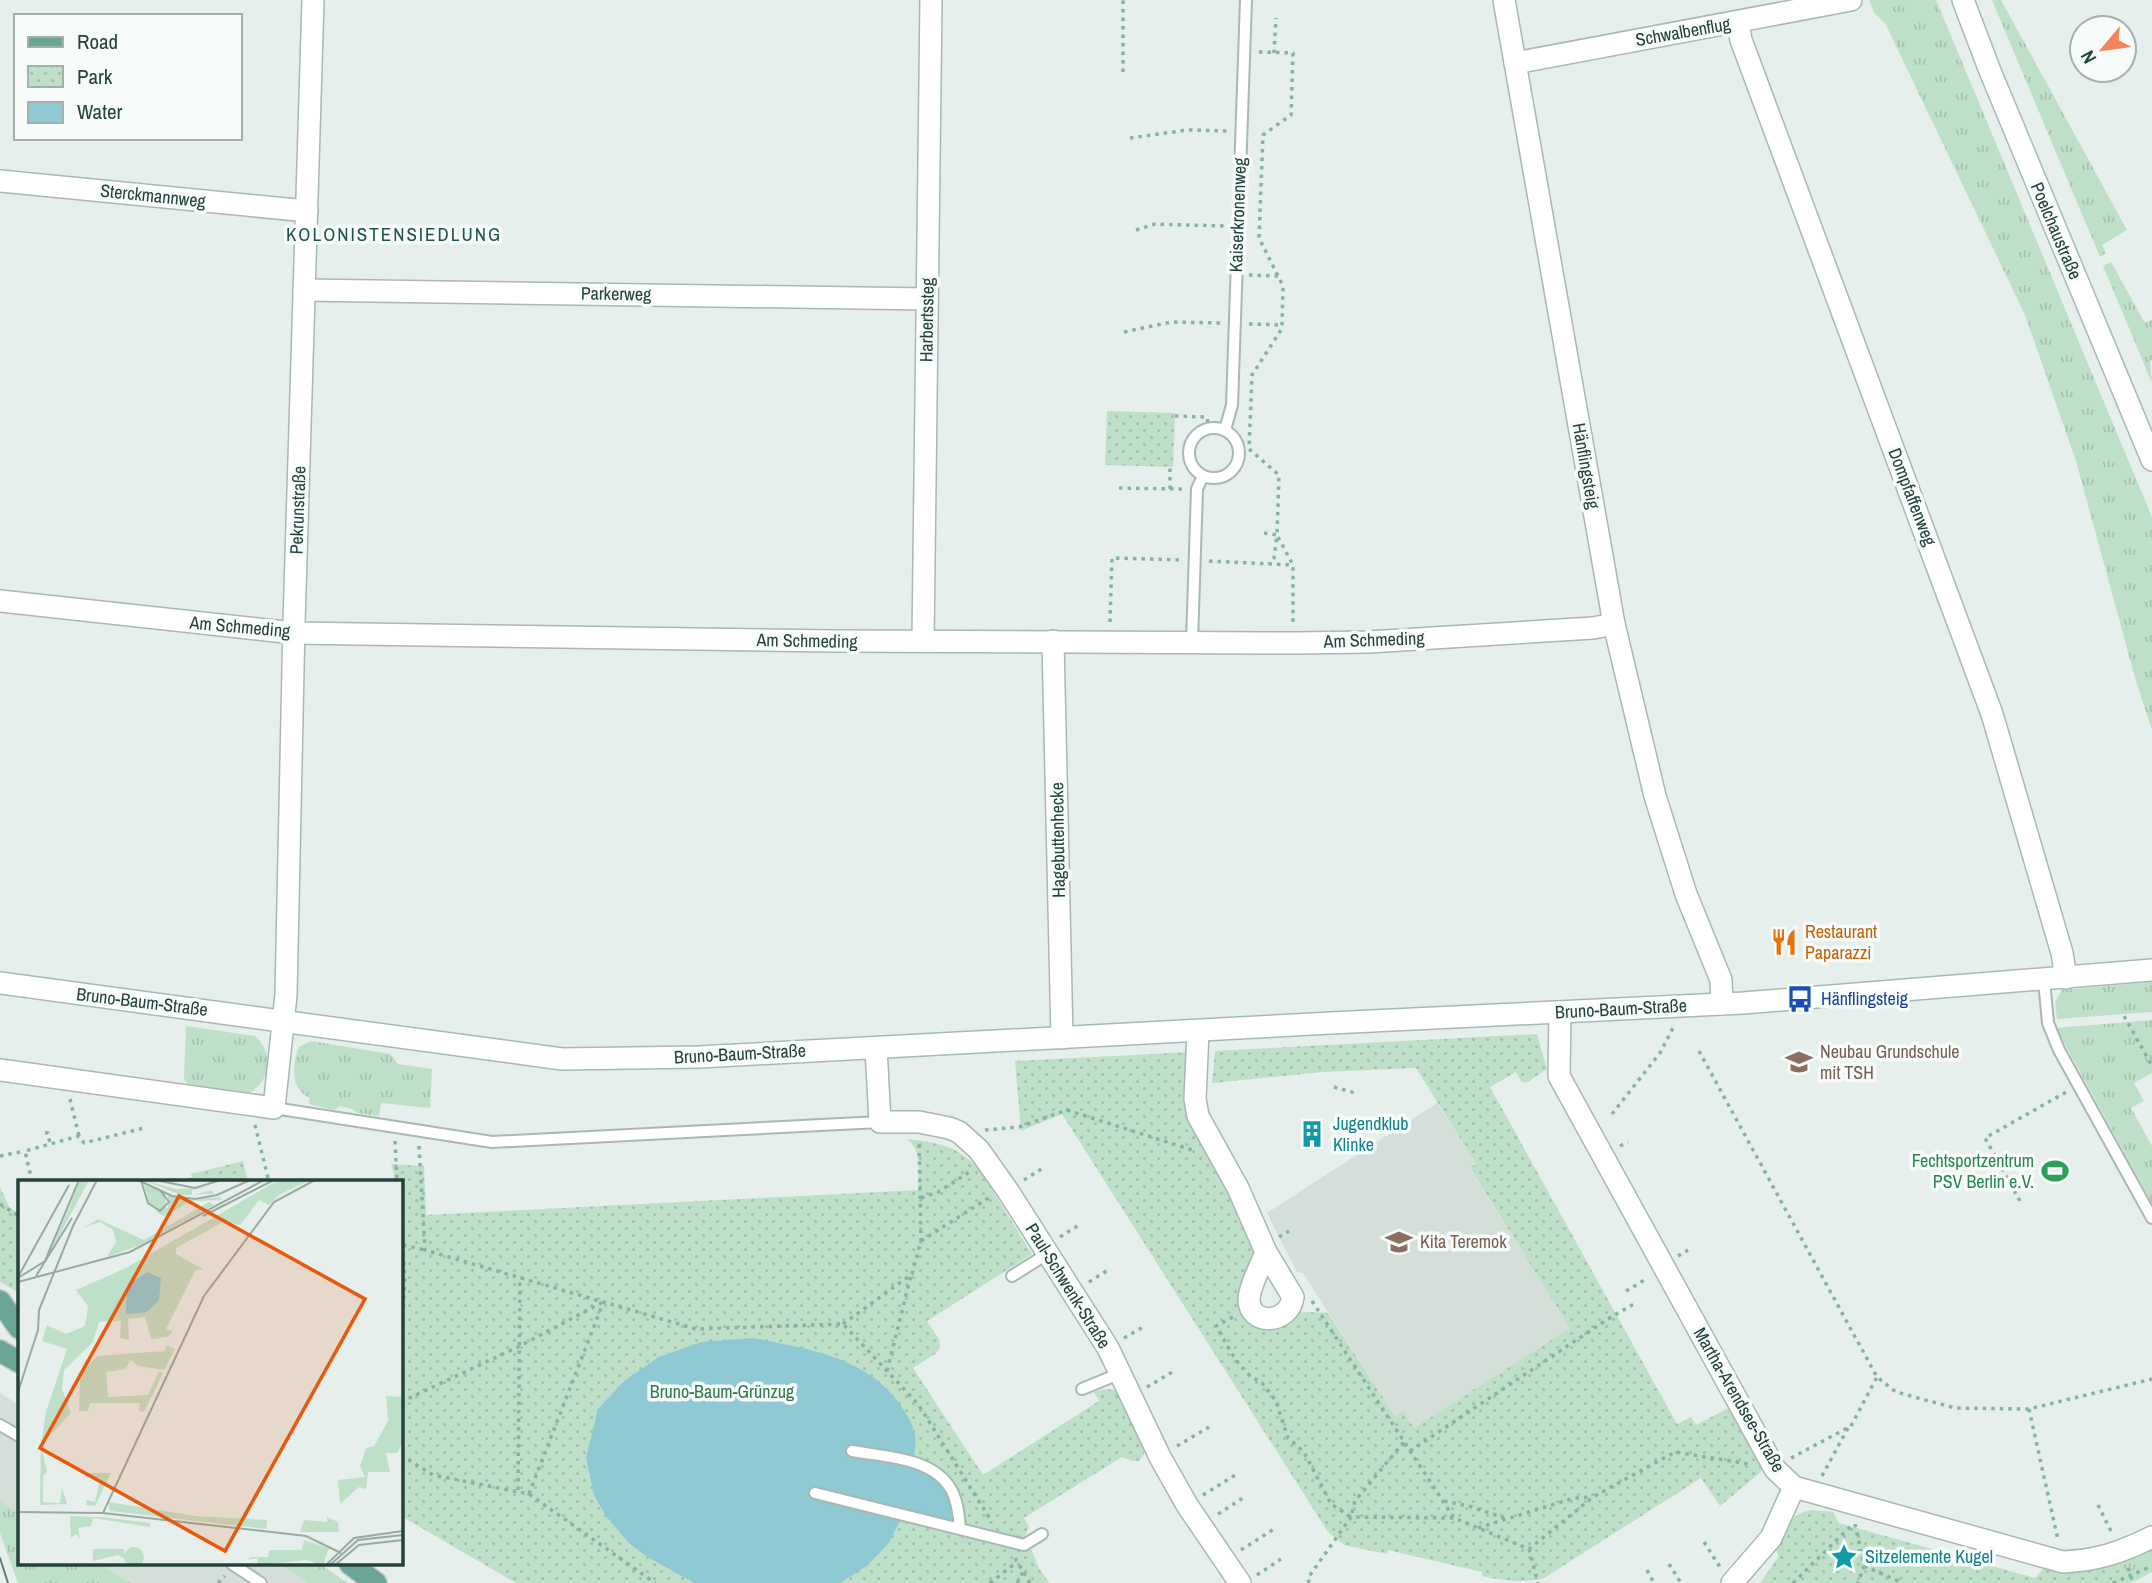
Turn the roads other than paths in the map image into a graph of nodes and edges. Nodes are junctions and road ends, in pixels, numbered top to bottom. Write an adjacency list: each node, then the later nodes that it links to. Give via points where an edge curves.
1 (313, 0): 10 (street, Pekrunstraße)
2 (931, 0): 12 (street, Harbertssteg)
3 (1246, 0): 13 (lane, Kaiserkronenweg, via 1231,405)
4 (1504, 0): 8 (street, Hänflingsteig)
5 (1851, 0): 7 (street, Schwalbenflug)
6 (1963, 0): 14 (street, Poelchaustraße)
7 (1738, 22): 8 (street, Schwalbenflug); 23 (street, Dompfaffenweg, via 1992,714)
8 (1515, 63): 17 (street, Hänflingsteig)
9 (0, 181): 10 (street, Sterckmannweg)
10 (307, 211): 11 (street, Pekrunstraße)
11 (304, 290): 12 (street, Parkerweg); 18 (street, Pekrunstraße)
12 (928, 299): 19 (street, Harbertssteg)
13 (1225, 430): 15 (lane, via 1209,429 1191,442 1195,470); 15 (lane, via 1238,445 1237,464 1223,477)
14 (2152, 460)
15 (1203, 476): 21 (lane, via 1197,489)
16 (0, 601): 18 (street, Am Schmeding)
17 (1614, 624): 21 (street, Am Schmeding, via 1369,642); 26 (street, Hänflingsteig, via 1658,807 1721,980)
18 (294, 632): 19 (street, Am Schmeding); 28 (street, Pekrunstraße)
19 (923, 641): 20 (street, Am Schmeding)
20 (1053, 642): 21 (street, Am Schmeding); 30 (street, Hagebuttenhecke)
21 (1192, 642)
22 (2152, 970): 23 (street, Bruno-Baum-Straße)
23 (2066, 978): 24 (street, Bruno-Baum-Straße)
24 (2044, 980): 26 (street, Bruno-Baum-Straße); 35 (lane, via 2049,1028)
25 (0, 983): 28 (street, Bruno-Baum-Straße)
26 (1722, 1004): 27 (street, Bruno-Baum-Straße)
27 (1560, 1012): 29 (street, Bruno-Baum-Straße); 48 (street, Martha-Arendsee-Straße, via 1559,1076 1775,1469)
28 (284, 1020): 31 (street, Bruno-Baum-Straße, via 562,1059); 33 (street)
29 (1198, 1031): 30 (street, Bruno-Baum-Straße); 36 (street, via 1198,1116 1238,1188)
30 (1062, 1038): 31 (street, Bruno-Baum-Straße)
31 (876, 1048): 34 (street)
32 (0, 1070): 33 (street)
33 (274, 1108): 34 (lane, via 492,1142)
34 (880, 1122): 37 (street, Paul-Schwenk-Straße, via 919,1122 960,1132 1006,1187)
35 (2152, 1218)
36 (1266, 1252): 36 (street, via 1293,1297 1286,1312 1271,1319 1262,1318 1251,1307 1249,1297)
37 (1047, 1254): 38 (lane); 43 (street, Paul-Schwenk-Straße)
38 (1012, 1276)
39 (0, 1301): 40 (main road)
40 (18, 1327)
41 (0, 1351): 42 (main road)
42 (18, 1361)
43 (1121, 1373): 44 (lane); 55 (street, Paul-Schwenk-Straße, via 1187,1505 1224,1561)
44 (1082, 1390)
45 (0, 1425): 46 (lane)
46 (18, 1435)
47 (852, 1451): 50 (lane, via 915,1463 940,1475 958,1507)
48 (1803, 1490): 52 (street, Martha-Arendsee-Straße, via 2063,1562 2122,1552); 56 (street, via 1771,1538)
49 (815, 1493): 50 (lane)
50 (960, 1529): 51 (lane, via 1024,1545)
51 (1042, 1534)
52 (2152, 1537)
53 (235, 1566): 57 (lane)
54 (353, 1566): 58 (main road)
55 (1247, 1580)
56 (1729, 1580)
57 (261, 1583)
58 (376, 1583)

